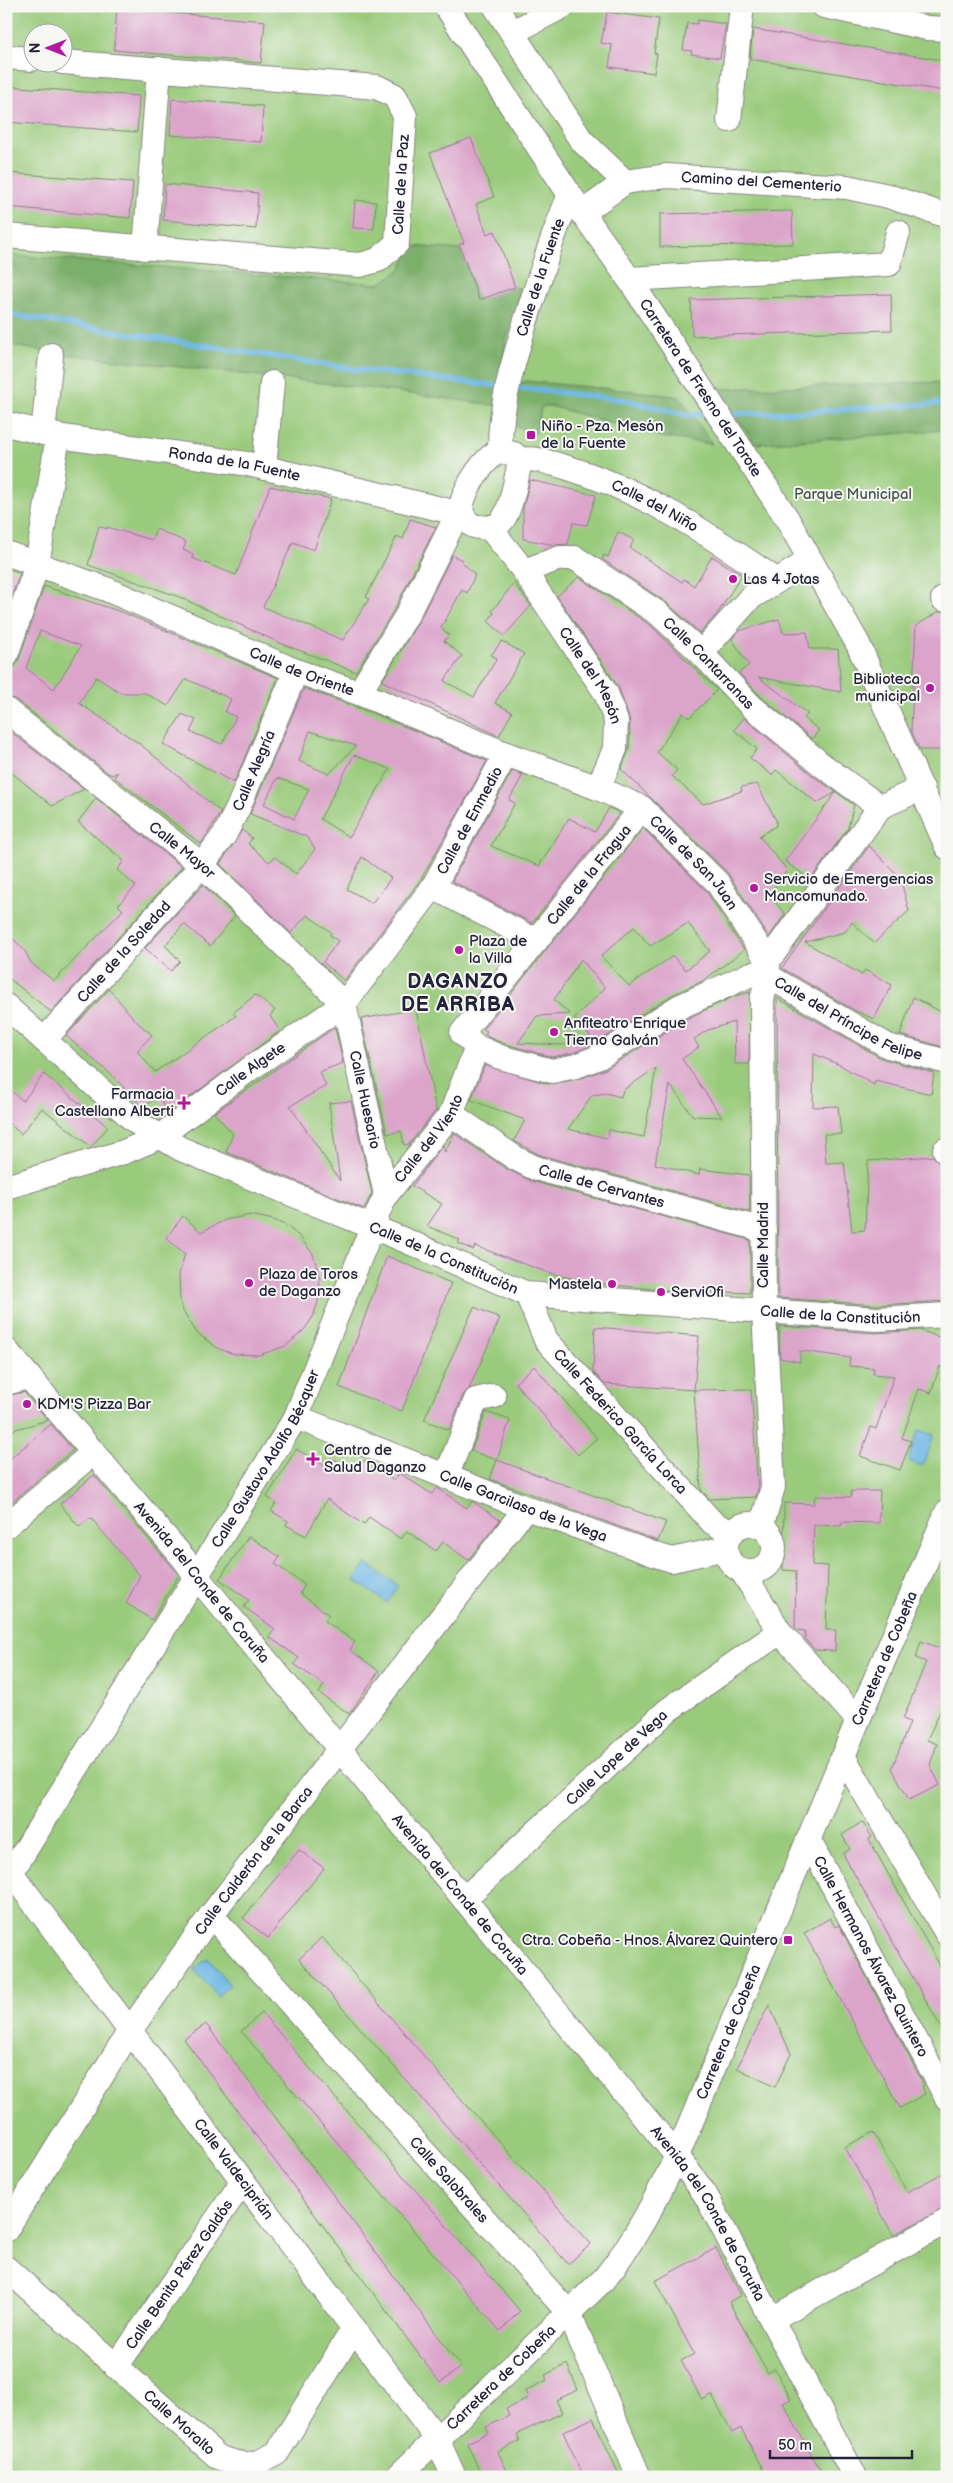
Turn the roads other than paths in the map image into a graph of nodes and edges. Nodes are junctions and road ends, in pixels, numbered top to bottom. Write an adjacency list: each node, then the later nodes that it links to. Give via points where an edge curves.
1 (446, 6): 14 (street, Carretera de Fresno del Torote)
2 (495, 6): 7 (street)
3 (563, 6): 7 (street)
4 (742, 6): 12 (street)
5 (824, 6): 6 (street, via 927,28)
6 (947, 28)
7 (513, 32): 13 (street, via 581,140)
8 (6, 57): 9 (street)
9 (22, 58)
10 (72, 63): 11 (street, Calle de la Paz)
11 (159, 69): 18 (street); 18 (street, Calle de la Paz, via 377,87 395,96 405,116 396,244 378,260 360,266)
12 (729, 120)
13 (625, 182): 14 (street, Camino del Cementerio); 15 (street, Camino del Cementerio, via 666,176 846,187 888,196)
14 (576, 204): 19 (street, Carretera de Fresno del Torote); 24 (street, Calle de la Fuente, via 556,225 513,361 500,437)
15 (947, 216)
16 (898, 232): 19 (street, via 889,264)
17 (6, 236): 18 (street, Calle de la Paz)
18 (145, 248)
19 (629, 280): 29 (street, Carretera de Fresno del Torote, via 786,517)
20 (51, 355): 23 (street)
21 (272, 383): 25 (street)
22 (6, 424): 23 (street, Ronda de la Fuente)
23 (51, 435): 25 (street, Ronda de la Fuente); 30 (street)
24 (510, 456): 26 (street, via 492,454 462,502); 27 (street, Calle de la Fuente, via 512,497 501,522); 32 (street, Calle del Niño, via 544,461 590,475 645,498 727,546)
25 (264, 468): 26 (street, Ronda de la Fuente)
26 (462, 514): 27 (street, via 476,527); 36 (street, via 450,530 407,615)
27 (490, 528): 31 (street, Calle del Mesón)
28 (6, 553): 30 (street, Calle de Oriente)
29 (810, 560): 32 (street); 40 (street, Carretera de Fresno del Torote, via 858,644)
30 (37, 565): 34 (street); 35 (street, Calle de Oriente, via 106,589)
31 (524, 571): 33 (street, Calle Cantarranas, via 560,558 575,558 659,614); 39 (street, Calle del Mesón, via 606,693 616,721 615,749)
32 (776, 580): 33 (street, via 750,598)
33 (701, 652): 41 (street, Calle Cantarranas, via 752,706 822,765)
34 (6, 655)
35 (296, 671): 36 (street, Calle de Oriente); 44 (street, Calle Alegría, via 238,808 225,834)
36 (359, 693): 38 (street, Calle de Oriente)
37 (6, 710): 44 (street, Calle Mayor)
38 (506, 754): 39 (street, Calle de Oriente); 45 (street, Calle de Enmedio)
39 (598, 788): 42 (street, Calle de San Juan)
40 (933, 800): 41 (street); 43 (street, Carretera de Fresno del Torote)
41 (880, 807): 47 (street)
42 (642, 808): 46 (street, Calle de la Fragua); 47 (street, Calle de San Juan, via 717,882)
43 (947, 847)
44 (202, 865): 48 (street, Calle Mayor); 50 (street, Calle de la Soledad)
45 (433, 886): 46 (street); 48 (street)
46 (536, 941): 51 (street, via 462,1033)
47 (768, 969): 51 (street, Calle del Príncipe Felipe, via 679,1007 599,1056 576,1066 552,1071 527,1066); 52 (street, Calle del Príncipe Felipe, via 888,1046); 58 (street, Calle Madrid, via 762,1000)
48 (344, 1004): 54 (street, Calle Algete); 56 (street, Calle Huesario)
49 (6, 1006): 50 (street, Calle de la Constitución)
50 (44, 1040): 54 (street, Calle de la Constitución, via 136,1122)
51 (477, 1047): 53 (street, Calle del Viento)
52 (947, 1062)
53 (451, 1114): 56 (street, Calle del Viento); 58 (street, Calle de Cervantes, via 535,1168)
54 (159, 1137): 55 (street, Calle Algete, via 124,1152); 57 (street, Calle de la Constitución, via 181,1149)
55 (6, 1187)
56 (386, 1195): 57 (street, Calle del Viento)
57 (371, 1226): 59 (street, Calle de la Constitución); 66 (street, Calle Gustavo Adolfo Bécquer)
58 (764, 1230): 60 (street, Calle Madrid)
59 (527, 1294): 60 (street, Calle de la Constitución); 73 (street, Calle Federico García Lorca, via 546,1340)
60 (764, 1311): 61 (street, Calle de la Constitución, via 877,1319); 72 (street, Calle Madrid, via 773,1487)
61 (947, 1315)
62 (6, 1350): 63 (street, Avenida del Conde de Coruña)
63 (29, 1377): 64 (street); 67 (street, Avenida del Conde de Coruña)
64 (6, 1383)
65 (494, 1396): 68 (street, via 476,1400)
66 (296, 1417): 68 (street, Calle Garcilaso de la Vega); 76 (street, Calle Gustavo Adolfo Bécquer)
67 (94, 1452): 71 (street); 76 (street, Avenida del Conde de Coruña, via 186,1560)
68 (446, 1477): 69 (street, Calle Garcilaso de la Vega)
69 (526, 1508): 73 (street, Calle Garcilaso de la Vega, via 672,1560); 79 (street, Calle Calderón de la Barca)
70 (947, 1512): 78 (street, Carretera de Cobeña)
71 (6, 1526)
72 (761, 1527): 73 (street, via 746,1525); 74 (street, via 772,1539 774,1548)
73 (729, 1541): 75 (street, via 729,1560)
74 (768, 1564): 75 (street, via 755,1572); 77 (street)
75 (742, 1571): 77 (street)
76 (196, 1578): 79 (street, Avenida del Conde de Coruña); 82 (street, Calle Gustavo Adolfo Bécquer)
77 (776, 1623): 78 (street); 83 (street, Calle Lope de Vega, via 668,1710)
78 (858, 1720): 80 (street, Carretera de Cobeña)
79 (340, 1752): 83 (street, Avenida del Conde de Coruña); 84 (street, Calle Calderón de la Barca)
80 (843, 1756): 81 (street, Carretera de Cobeña); 85 (street)
81 (808, 1842): 87 (street, Calle Hermanos Álvarez Quintero); 89 (street, Carretera de Cobeña)
82 (8, 1873): 86 (street, Calle Valdeciprián)
83 (464, 1899): 89 (street, Avenida del Conde de Coruña)
84 (212, 1915): 86 (street, Calle Calderón de la Barca); 94 (street, Calle Salobrales)
85 (947, 1934)
86 (129, 2032): 90 (street, Calle Valdeciprián); 92 (street, Calle Calderón de la Barca)
87 (940, 2068): 88 (street, Calle Hermanos Álvarez Quintero)
88 (947, 2098)
89 (677, 2156): 94 (street, Carretera de Cobeña, via 643,2225 625,2253 604,2280); 95 (street, Avenida del Conde de Coruña, via 705,2194)
90 (242, 2181): 96 (street, Calle Valdeciprián); 97 (street, Calle Benito Pérez Galdós)
91 (947, 2221): 95 (street)
92 (6, 2230)
93 (6, 2268): 97 (street, Calle Moralto)
94 (569, 2313): 98 (street, Carretera de Cobeña); 101 (street, Calle Salobrales)
95 (772, 2319): 102 (street, Avenida del Conde de Coruña)
96 (354, 2328): 97 (street, Calle Moralto, via 277,2453 258,2464 240,2466 218,2457); 98 (street, Calle Valdeciprián)
97 (116, 2367)
98 (437, 2439): 99 (street, Carretera de Cobeña); 100 (street, Calle Valdeciprián)
99 (397, 2477)
100 (454, 2477)
101 (639, 2477)
102 (855, 2477)

